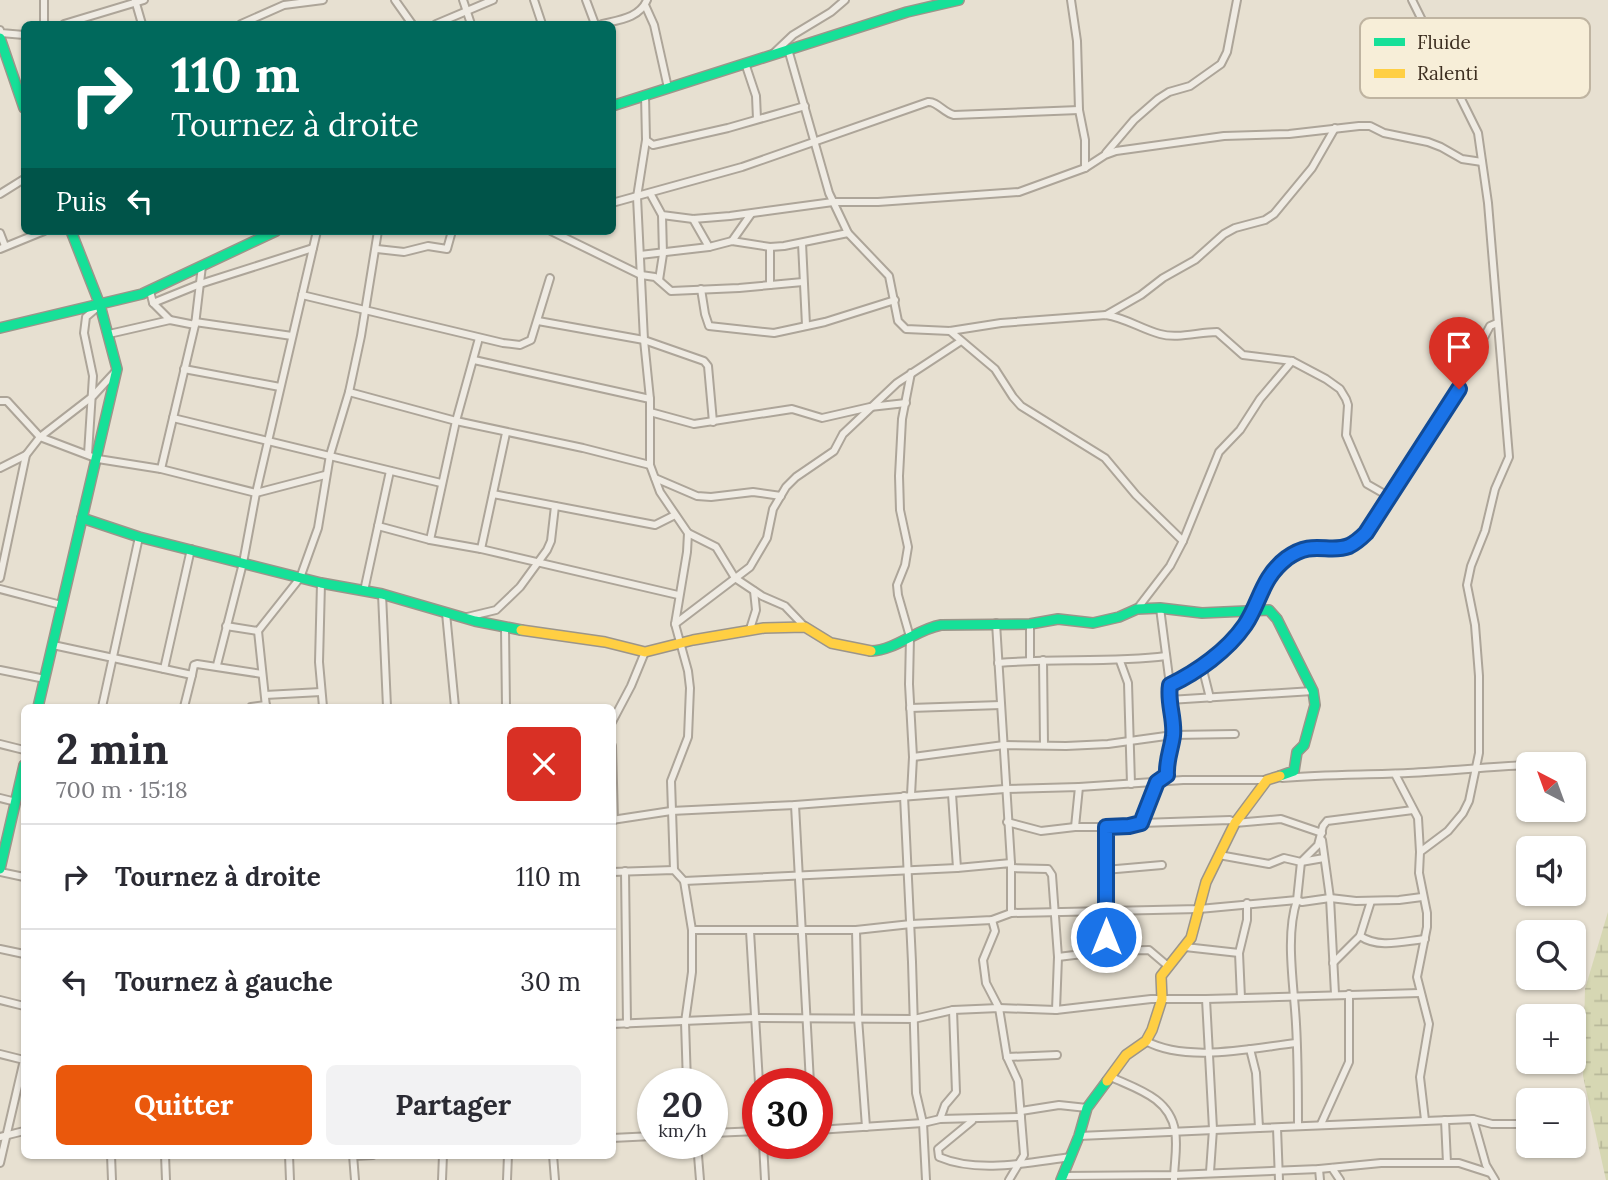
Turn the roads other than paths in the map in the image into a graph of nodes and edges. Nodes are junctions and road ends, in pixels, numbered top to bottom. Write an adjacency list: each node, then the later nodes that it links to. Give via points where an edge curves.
1 (44, 0): 20 (street)
2 (144, 0): 15 (street)
3 (276, 0): 17 (street)
4 (323, 0): 17 (street)
5 (395, 0): 24 (street)
6 (463, 0): 18 (street)
7 (493, 0): 18 (street)
8 (534, 0): 27 (street)
9 (586, 0): 28 (street)
10 (845, 0): 34 (street)
11 (959, 0): 33 (street)
12 (1071, 0): 42 (street)
13 (1237, 0): 47 (street, via 1221,64 1189,86 1158,99)
14 (1412, 0): 19 (street)
15 (136, 2): 21 (street); 22 (street)
16 (646, 2): 29 (street, via 627,18); 36 (street)
17 (284, 5): 23 (street)
18 (467, 12): 25 (street); 26 (street)
19 (1421, 18)
20 (44, 21)
21 (74, 21)
22 (141, 21)
23 (248, 21)
24 (410, 21)
25 (444, 21)
26 (470, 21)
27 (541, 21)
28 (594, 21)
29 (614, 21)
30 (0, 30): 31 (street)
31 (21, 35)
32 (0, 38): 39 (street)
33 (788, 49): 34 (street); 41 (street)
34 (772, 54): 35 (street)
35 (744, 63): 36 (street); 43 (street, via 756,96)
36 (668, 88): 37 (street)
37 (645, 95): 40 (street); 46 (street)
38 (1461, 98): 48 (street, via 1478,133)
39 (21, 99)
40 (616, 105)
41 (805, 106): 43 (street); 45 (street)
42 (1079, 110): 45 (street, via 954,115 932,102); 49 (street)
43 (757, 119): 46 (street, via 653,145)
44 (1335, 128): 47 (street, via 1224,136); 48 (street, via 1370,126); 91 (street, via 1312,167 1274,214 1224,234 1195,260)
45 (815, 139): 51 (street, via 742,167); 55 (street)
46 (646, 140): 53 (street)
47 (1105, 155): 49 (street)
48 (1482, 162): 94 (street)
49 (1085, 168): 55 (street, via 1019,192)
50 (21, 181): 52 (street)
51 (650, 193): 53 (street); 56 (street)
52 (0, 194)
53 (637, 197): 54 (street); 76 (street)
54 (616, 202)
55 (833, 202): 57 (street); 60 (street)
56 (662, 215): 58 (street); 75 (street)
57 (751, 215): 58 (street); 68 (street)
58 (693, 219): 70 (street)
59 (0, 233): 72 (street)
60 (848, 233): 69 (street); 87 (street, via 890,276)
61 (34, 235): 72 (street)
62 (73, 235): 89 (street)
63 (268, 235): 77 (street)
64 (316, 235): 73 (street)
65 (378, 235): 74 (street)
66 (451, 235): 74 (street, via 447,249)
67 (559, 235): 78 (street)
68 (732, 241): 70 (street); 71 (street)
69 (802, 243): 71 (street); 81 (street)
70 (709, 247): 75 (street)
71 (770, 247): 83 (street)
72 (3, 248)
73 (313, 248): 82 (street); 86 (street)
74 (377, 249): 90 (street)
75 (663, 254): 76 (street); 80 (street)
76 (640, 255): 78 (street)
77 (202, 266): 82 (street); 85 (street)
78 (641, 275): 80 (street); 102 (street)
79 (550, 278): 93 (street)
80 (659, 280): 84 (street, via 671,291)
81 (803, 282): 83 (street); 96 (street)
82 (200, 284): 88 (street); 95 (street)
83 (770, 285): 84 (street)
84 (701, 289): 96 (street, via 707,323 714,328 774,333)
85 (150, 291): 88 (street); 89 (street)
86 (302, 295): 90 (street); 100 (street)
87 (895, 300): 96 (street); 98 (street, via 898,321 906,330)
88 (153, 303): 92 (street)
89 (100, 305): 97 (street); 99 (street); 111 (street, via 86,317 84,333)
90 (364, 309): 101 (street); 110 (street)
91 (1106, 315): 98 (street); 105 (street, via 1171,336 1217,332 1243,355)
92 (170, 320): 95 (street); 99 (street)
93 (538, 321): 101 (street, via 528,343); 102 (street)
94 (1497, 323): 137 (street, via 1490,326 1446,412); 218 (street, via 1509,457 1467,585 1479,676)
95 (195, 324): 100 (street); 107 (street)
96 (806, 325)
97 (0, 328)
98 (950, 331): 103 (street)
99 (109, 334): 106 (street)
100 (292, 336): 109 (street)
101 (479, 338): 104 (street)
102 (644, 340): 112 (street); 119 (street, via 698,358 708,366)
103 (961, 341): 108 (street); 147 (street, via 995,369 1021,406 1105,458)
104 (474, 360): 112 (street); 118 (street)
105 (1292, 361): 137 (street, via 1344,394 1346,435 1367,484); 147 (street, via 1219,452)
106 (117, 369): 111 (street); 126 (street)
107 (184, 369): 109 (street); 117 (street)
108 (911, 373): 114 (street); 115 (street)
109 (280, 387): 122 (street)
110 (349, 392): 118 (street); 124 (street)
111 (93, 396): 121 (street); 123 (street)
112 (650, 400): 116 (street)
113 (0, 401): 121 (street, via 7,401)
114 (906, 403): 115 (street); 175 (street, via 899,497 908,547 897,585)
115 (870, 407): 119 (street, via 822,418 792,409); 136 (street, via 843,434 834,451 796,477)
116 (650, 412): 119 (street, via 688,423); 127 (street)
117 (173, 418): 122 (street); 129 (street)
118 (456, 421): 120 (street); 133 (street)
119 (713, 422)
120 (506, 433): 127 (street); 135 (street)
121 (40, 437): 123 (street); 125 (street)
122 (269, 441): 124 (street); 134 (street)
123 (88, 454): 126 (street)
124 (330, 454): 130 (street); 131 (street)
125 (26, 455): 128 (street); 143 (street)
126 (98, 459): 129 (street); 140 (street)
127 (650, 465): 132 (street)
128 (0, 468)
129 (161, 470): 134 (street)
130 (390, 471): 133 (street); 141 (street)
131 (326, 475): 134 (street); 153 (street, via 318,528)
132 (654, 478): 136 (street, via 696,496 752,492); 139 (street)
133 (442, 483): 146 (street)
134 (256, 493): 151 (street)
135 (493, 494): 138 (street); 148 (street)
136 (781, 496): 154 (street, via 758,556)
137 (1388, 496): 164 (street, via 1366,533 1348,547 1311,547 1274,569)
138 (555, 506): 139 (street, via 655,525); 150 (street, via 551,541)
139 (675, 515): 144 (street)
140 (82, 519): 145 (street); 161 (street)
141 (378, 526): 146 (street); 157 (street)
142 (0, 530): 143 (street)
143 (10, 532): 152 (street)
144 (688, 533): 154 (street, via 716,547); 160 (street)
145 (139, 537): 149 (street); 180 (street)
146 (430, 540): 148 (street)
147 (1183, 541): 163 (street)
148 (481, 548): 150 (street)
149 (191, 549): 151 (street); 187 (street)
150 (537, 562): 160 (street); 166 (street, via 496,610)
151 (243, 563): 153 (street); 170 (street)
152 (0, 578)
153 (300, 578): 155 (street); 174 (street)
154 (735, 578): 158 (street); 168 (street)
155 (321, 583): 157 (street); 194 (street)
156 (0, 589): 161 (street)
157 (364, 591): 159 (street)
158 (754, 591): 171 (street, via 785,606); 173 (street, via 756,610)
159 (382, 594): 165 (street); 203 (street)
160 (678, 595): 168 (street)
161 (61, 605): 176 (street)
162 (1160, 608): 163 (street); 164 (street, via 1202,613); 179 (street)
163 (1137, 609): 169 (street, via 1103,622 1058,619)
164 (1252, 610): 186 (street, via 1233,639); 193 (street, via 1273,612)
165 (446, 613): 166 (street); 204 (street)
166 (465, 618): 172 (street)
167 (996, 622): 169 (street); 175 (street, via 930,627); 184 (street)
168 (675, 624): 177 (street)
169 (1030, 624): 181 (street)
170 (226, 626): 174 (street); 185 (street)
171 (805, 627): 173 (street); 175 (street, via 831,643 866,652)
172 (505, 628): 178 (street); 205 (street)
173 (750, 629): 177 (street)
174 (258, 631): 189 (street)
175 (910, 637): 207 (street)
176 (53, 645): 180 (street); 191 (street)
177 (680, 645): 178 (street); 232 (street, via 690,688 688,737 671,781)
178 (645, 652): 208 (street)
179 (1166, 656): 183 (street); 192 (street)
180 (114, 657): 187 (street); 199 (street)
181 (1030, 660): 182 (street); 184 (street)
182 (1043, 660): 183 (street); 214 (street)
183 (1120, 661): 211 (street, via 1128,683)
184 (998, 663): 206 (street)
185 (217, 665): 189 (street); 190 (street, via 195,664)
186 (1202, 666): 192 (street); 196 (street)
187 (164, 669): 190 (street)
188 (0, 670): 191 (street)
189 (262, 674): 195 (street)
190 (191, 675): 200 (street)
191 (45, 679): 198 (street)
192 (1170, 685): 197 (street)
193 (1313, 691): 196 (street); 221 (street, via 1315,705 1294,771)
194 (321, 692): 195 (street); 202 (street)
195 (265, 695): 201 (street)
196 (1210, 698): 197 (street)
197 (1170, 700): 210 (street)
198 (39, 704)
199 (103, 704)
200 (185, 704)
201 (266, 704)
202 (323, 704)
203 (387, 704)
204 (455, 704)
205 (506, 704)
206 (1001, 705): 207 (street); 213 (street)
207 (910, 708): 216 (street)
208 (616, 714)
209 (1235, 734): 210 (street)
210 (1173, 735): 211 (street); 222 (street, via 1167,775)
211 (1131, 740): 214 (street); 223 (street)
212 (0, 744): 215 (street)
213 (1004, 745): 214 (street); 216 (street); 225 (street)
214 (1044, 746)
215 (21, 749)
216 (913, 757): 227 (street)
217 (1516, 766): 218 (street)
218 (1476, 768): 219 (street); 241 (street, via 1463,813)
219 (1395, 774): 221 (street); 231 (street)
220 (21, 779): 229 (street)
221 (1267, 780): 222 (street); 236 (street)
222 (1157, 782): 223 (street); 235 (street)
223 (1131, 784): 224 (street)
224 (1079, 787): 225 (street); 237 (street)
225 (1005, 789): 226 (street); 234 (street)
226 (952, 794): 227 (street); 247 (street)
227 (908, 796): 230 (street); 250 (street)
228 (0, 798): 229 (street)
229 (16, 802): 240 (street)
230 (795, 805): 232 (street); 254 (street)
231 (1413, 810): 239 (street, via 1327,821); 241 (street, via 1420,827)
232 (671, 811): 233 (street); 249 (street)
233 (616, 820)
234 (1007, 822): 237 (street, via 1041,831); 246 (street)
235 (1141, 823): 236 (street); 238 (street)
236 (1235, 823): 239 (street, via 1281,819); 242 (street)
237 (1075, 827): 238 (street)
238 (1106, 827): 251 (street)
239 (1322, 835): 243 (street); 244 (street)
240 (3, 842): 248 (street)
241 (1420, 852): 257 (street)
242 (1219, 855): 244 (street, via 1269,864 1284,859); 262 (street)
243 (1325, 858): 244 (street); 258 (street)
244 (1301, 862): 259 (street)
245 (1162, 865): 251 (street)
246 (1011, 866): 247 (street); 264 (street, via 1048,869); 265 (street)
247 (957, 868): 250 (street)
248 (0, 870): 255 (street)
249 (674, 870): 252 (street); 256 (street)
250 (906, 870): 254 (street); 267 (street)
251 (1105, 870): 263 (street)
252 (625, 871): 253 (street); 300 (street)
253 (616, 872)
254 (800, 875): 256 (street); 268 (street)
255 (21, 876)
256 (684, 881): 269 (street)
257 (1423, 897): 260 (street); 273 (street)
258 (1330, 898): 259 (street); 260 (street); 280 (street)
259 (1297, 900): 261 (street); 285 (street, via 1292,914)
260 (1371, 901): 272 (street)
261 (1247, 903): 262 (street); 278 (street)
262 (1199, 909): 263 (street); 274 (street)
263 (1106, 910): 264 (street); 276 (street)
264 (1054, 911): 265 (street); 279 (street)
265 (1011, 913): 266 (street)
266 (992, 920): 267 (street); 291 (street, via 995,931 983,960 986,983)
267 (911, 924): 271 (street); 297 (street)
268 (802, 929): 270 (street); 271 (street); 294 (street)
269 (692, 930): 270 (street); 298 (street)
270 (750, 930): 295 (street)
271 (856, 930): 296 (street)
272 (1360, 936): 273 (street, via 1378,944); 280 (street)
273 (1426, 939): 282 (street, via 1417,977)
274 (1185, 947): 278 (street); 281 (street)
275 (0, 949): 277 (street)
276 (1107, 951): 279 (street); 281 (street, via 1149,950)
277 (21, 953)
278 (1239, 953): 288 (street)
279 (1058, 957): 293 (street)
280 (1333, 963): 283 (street)
281 (1169, 967): 286 (street, via 1161,976)
282 (1420, 993): 284 (street); 319 (street, via 1429,1024 1420,1077)
283 (1335, 994): 284 (street); 285 (street)
284 (1349, 994): 322 (street, via 1349,1062)
285 (1294, 996): 288 (street); 302 (street)
286 (1162, 999): 287 (street); 293 (street); 301 (street)
287 (1206, 999): 288 (street); 304 (street)
288 (1241, 999)
289 (0, 1000): 290 (street)
290 (21, 1005)
291 (999, 1008): 292 (street); 293 (street); 307 (street)
292 (953, 1010): 297 (street); 316 (street, via 956,1091)
293 (1056, 1010)
294 (806, 1017): 295 (street); 296 (street); 311 (street)
295 (754, 1018): 298 (street); 310 (street)
296 (858, 1018): 297 (street); 325 (street)
297 (914, 1019): 321 (street, via 916,1093)
298 (685, 1022): 300 (street); 309 (street)
299 (616, 1024): 300 (street)
300 (627, 1024)
301 (1146, 1041): 304 (street, via 1172,1050); 313 (street, via 1126,1055)
302 (1296, 1042): 303 (street); 324 (street)
303 (1250, 1049): 304 (street); 326 (street)
304 (1209, 1052): 329 (street)
305 (0, 1054): 308 (street)
306 (1057, 1055): 307 (street)
307 (1007, 1057): 315 (street, via 1016,1074)
308 (21, 1059)
309 (687, 1068)
310 (758, 1068)
311 (809, 1068)
312 (21, 1071): 332 (street)
313 (1111, 1077): 314 (street); 330 (street, via 1150,1095 1169,1111)
314 (1087, 1108): 315 (street, via 1059,1105); 333 (street)
315 (1021, 1114): 317 (street); 347 (street, via 1024,1155)
316 (940, 1119): 317 (street); 321 (street)
317 (974, 1119): 347 (street, via 938,1149 939,1157 970,1164)
318 (1473, 1119): 320 (street); 323 (street); 353 (street)
319 (1425, 1120): 320 (street); 322 (street)
320 (1445, 1120): 348 (street)
321 (923, 1123): 325 (street); 365 (street)
322 (1321, 1124): 324 (street)
323 (1516, 1124)
324 (1298, 1126): 327 (street)
325 (866, 1127): 328 (street)
326 (1259, 1128): 327 (street); 329 (street)
327 (1277, 1128): 351 (street)
328 (833, 1129)
329 (1213, 1129): 330 (street); 352 (street)
330 (1175, 1131): 333 (street); 355 (street)
331 (21, 1132): 332 (street)
332 (3, 1135): 346 (street)
333 (1079, 1136): 336 (street)
334 (637, 1137): 335 (street)
335 (616, 1138)
336 (1071, 1157): 347 (street); 354 (street)
337 (111, 1159): 356 (street)
338 (165, 1159): 357 (street)
339 (289, 1159): 358 (street)
340 (353, 1159): 359 (street)
341 (443, 1159): 360 (street)
342 (508, 1159): 361 (street)
343 (553, 1159): 362 (street)
344 (698, 1159): 363 (street)
345 (764, 1159): 364 (street)
346 (0, 1163)
347 (1020, 1163): 366 (street)
348 (1447, 1163): 349 (street); 353 (street)
349 (1332, 1168): 350 (street); 369 (street)
350 (1319, 1169): 351 (street); 368 (street)
351 (1278, 1170): 352 (street); 367 (street)
352 (1210, 1172): 355 (street)
353 (1490, 1173): 370 (street)
354 (1062, 1178): 355 (street)
355 (1174, 1178)
356 (112, 1180)
357 (166, 1180)
358 (290, 1180)
359 (355, 1180)
360 (442, 1180)
361 (507, 1180)
362 (555, 1180)
363 (700, 1180)
364 (765, 1180)
365 (926, 1180)
366 (1009, 1180)
367 (1279, 1180)
368 (1320, 1180)
369 (1340, 1180)
370 (1495, 1180)

